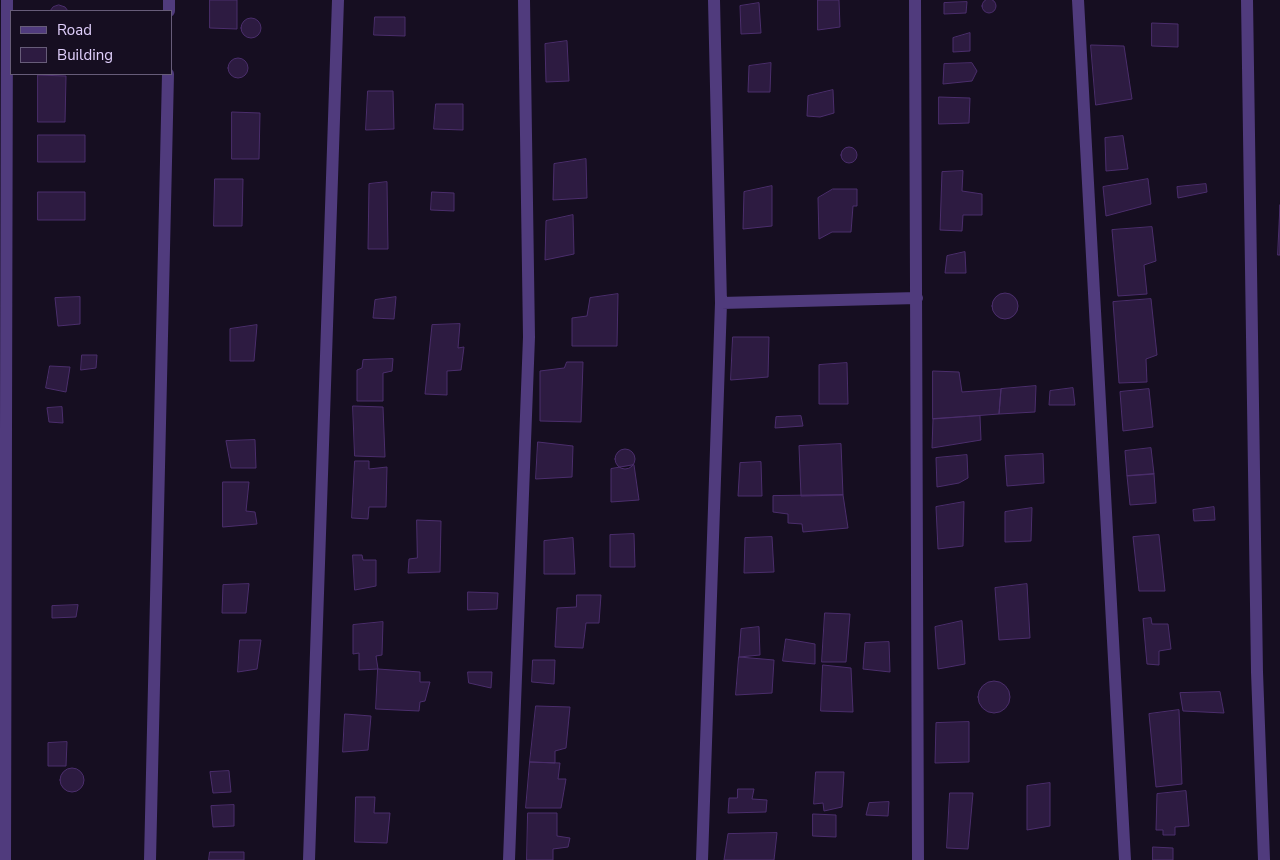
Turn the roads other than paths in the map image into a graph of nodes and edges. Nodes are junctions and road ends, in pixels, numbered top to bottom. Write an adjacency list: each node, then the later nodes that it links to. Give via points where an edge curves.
1 (7, 0): 11 (street)
2 (338, 0): 13 (street)
3 (524, 0): 14 (street, via 529,337)
4 (714, 0): 10 (street)
5 (915, 0): 9 (street)
6 (1078, 0): 17 (street)
7 (1246, 0): 18 (street, via 1257,662)
8 (168, 75): 12 (street)
9 (916, 298): 10 (street); 16 (street)
10 (721, 303): 15 (street)
11 (5, 860)
12 (150, 860)
13 (309, 860)
14 (509, 860)
15 (702, 860)
16 (918, 860)
17 (1125, 860)
18 (1264, 860)

